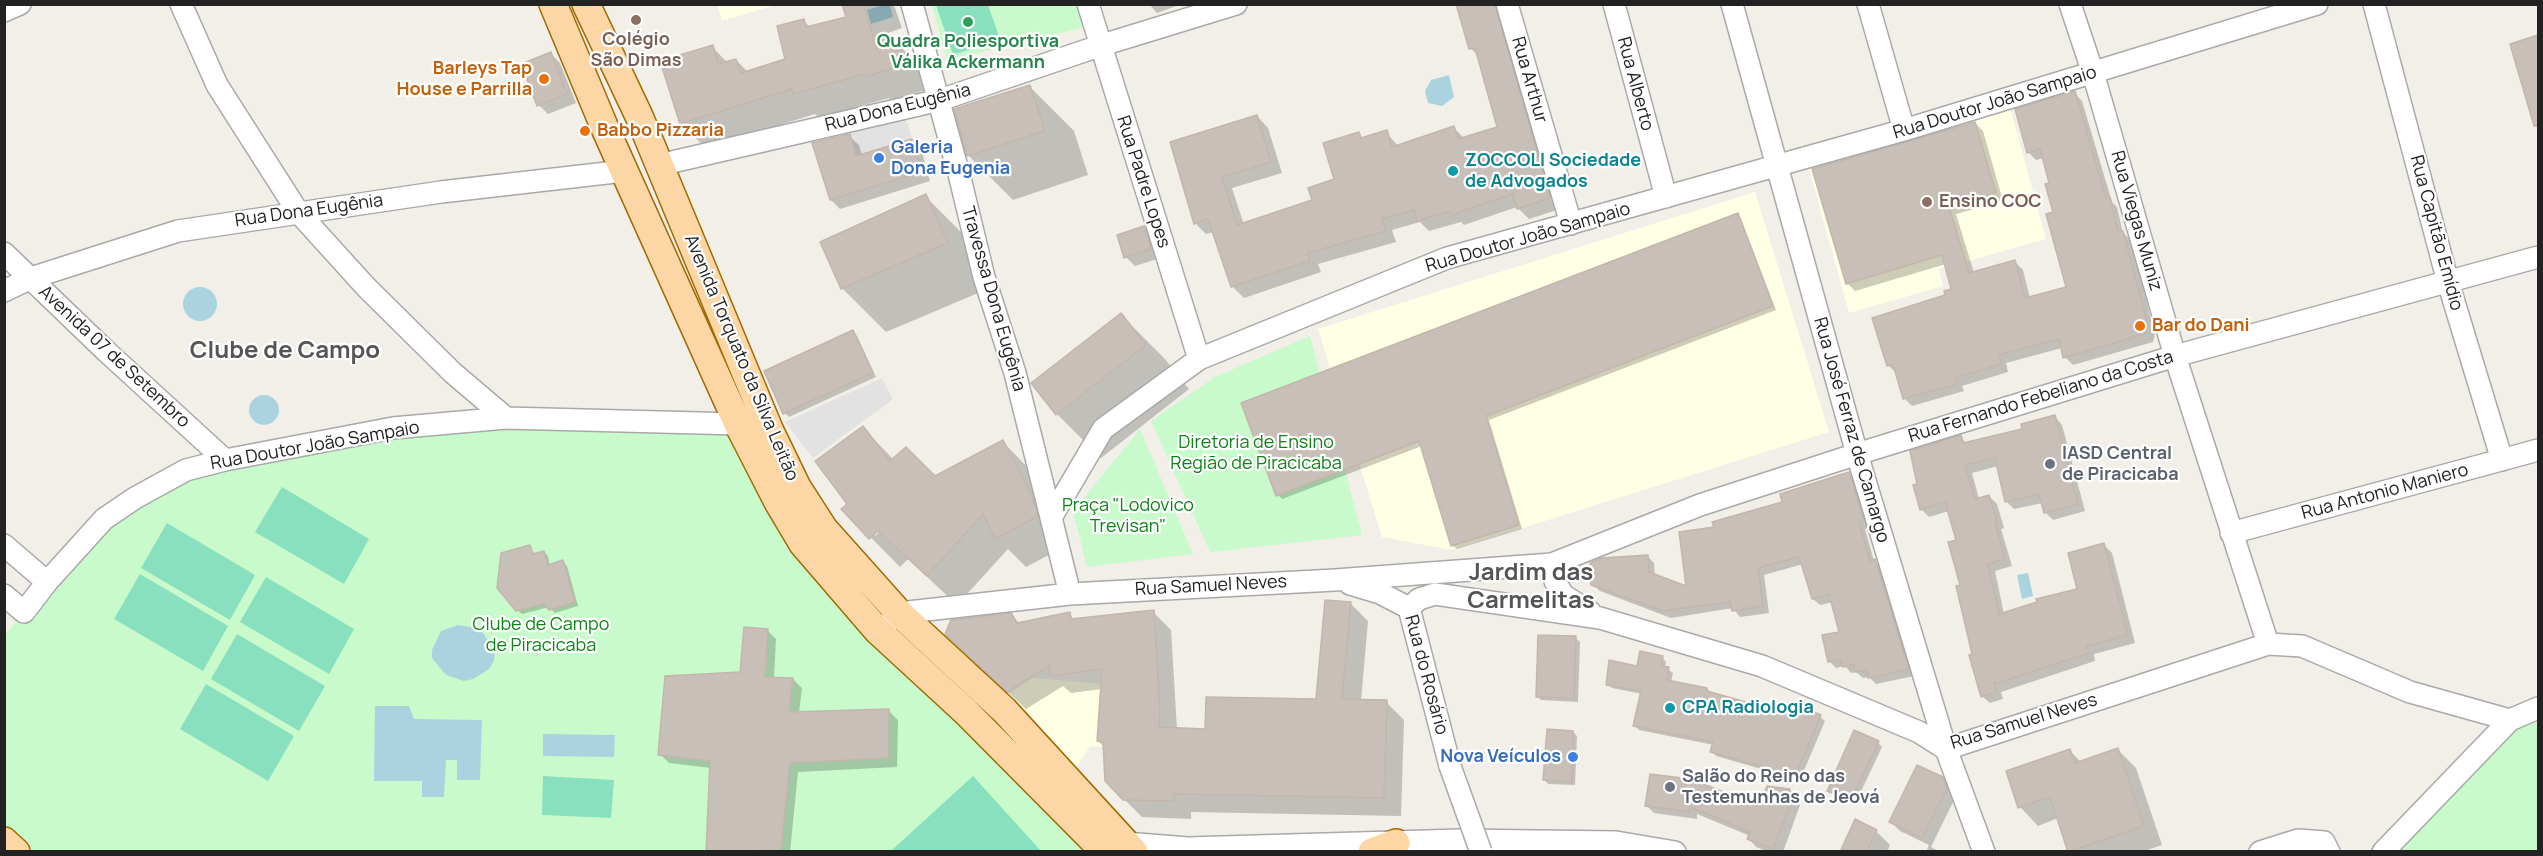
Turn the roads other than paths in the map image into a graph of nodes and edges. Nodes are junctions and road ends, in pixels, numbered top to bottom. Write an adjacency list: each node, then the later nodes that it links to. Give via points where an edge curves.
1 (20, 4): 15 (street)
2 (181, 4): 25 (street, via 217,85)
3 (553, 4): 19 (main road, Avenida Torquato da Silva Leitão)
4 (586, 4): 21 (main road, Avenida Torquato da Silva Leitão)
5 (912, 4): 18 (street, Travessa Dona Eugênia)
6 (1088, 4): 16 (street, Rua Padre Lopes)
7 (1236, 4): 16 (street, Rua Dona Eugênia)
8 (1507, 4): 26 (street, Rua Arthur)
9 (1614, 4): 24 (street, Rua Alberto)
10 (1732, 4): 22 (street, Rua José Ferraz de Camargo)
11 (1868, 4): 20 (street)
12 (2070, 4): 17 (street, Rua Viegas Muniz)
13 (2317, 4): 17 (street, Rua Doutor João Sampaio)
14 (2374, 4): 30 (street, Rua Capitão Emídio)
15 (4, 11)
16 (1099, 45): 18 (street, Rua Dona Eugênia); 33 (street, Rua Padre Lopes)
17 (2092, 73): 20 (street, Rua Doutor João Sampaio); 32 (street, Rua Viegas Muniz)
18 (939, 100): 21 (street, Rua Dona Eugênia); 41 (street, Travessa Dona Eugênia)
19 (604, 126): 21 (main road, via 621,150); 23 (main road, Avenida Torquato da Silva Leitão)
20 (1904, 130): 22 (street, Rua Doutor João Sampaio)
21 (659, 165): 36 (main road, Avenida Torquato da Silva Leitão)
22 (1776, 167): 24 (street, Rua Doutor João Sampaio); 38 (street, Rua José Ferraz de Camargo)
23 (624, 171): 25 (street, Rua Dona Eugênia); 35 (main road, Avenida Torquato da Silva Leitão)
24 (1666, 197): 26 (street, Rua Doutor João Sampaio)
25 (298, 212): 29 (street, Rua Dona Eugênia, via 178,231); 34 (street, via 366,287 453,373)
26 (1571, 224): 33 (street, Rua Doutor João Sampaio, via 1447,258)
27 (4, 253): 29 (street, Avenida 07 de Setembro)
28 (2538, 257): 30 (street, Rua Fernando Febeliano da Costa)
29 (31, 278): 31 (street, Rua Dona Eugênia); 39 (street, Avenida 07 de Setembro)
30 (2448, 282): 32 (street, Rua Fernando Febeliano da Costa); 40 (street, Rua Capitão Emídio)
31 (4, 291)
32 (2175, 356): 38 (street, Rua Fernando Febeliano da Costa); 42 (street, Rua Viegas Muniz)
33 (1199, 359): 41 (street, Rua Doutor João Sampaio, via 1103,429)
34 (506, 418): 35 (street, Rua Doutor João Sampaio); 39 (street, Rua Doutor João Sampaio, via 393,428)
35 (738, 424): 36 (street, Rua Doutor João Sampaio); 52 (main road, Avenida Torquato da Silva Leitão, via 803,544)
36 (769, 429): 50 (main road, Avenida Torquato da Silva Leitão, via 797,487 824,529)
37 (2538, 450): 40 (street, Rua Antonio Maniero)
38 (1857, 454): 44 (street, Rua Fernando Febeliano da Costa, via 1700,505); 56 (street, Rua José Ferraz de Camargo)
39 (225, 460): 46 (street, Rua Doutor João Sampaio, via 186,470 104,519)
40 (2502, 460): 42 (street, Rua Antonio Maniero)
41 (1052, 516): 47 (street, Travessa Dona Eugênia)
42 (2231, 532): 53 (street, Rua Viegas Muniz)
43 (4, 545): 46 (street)
44 (1552, 564): 45 (street, Rua Samuel Neves); 51 (street, via 1554,581 1563,595)
45 (1335, 580): 47 (street, Rua Samuel Neves); 49 (street, Rua do Rosário, via 1380,593)
46 (47, 582): 48 (street, Rua Doutor João Sampaio, via 24,612)
47 (1070, 594): 50 (street, Rua Samuel Neves)
48 (4, 595)
49 (1409, 608): 51 (street, Rua Samuel Neves, via 1419,599 1435,594); 61 (street, Rua do Rosário, bridge, via 1450,766)
50 (900, 613): 52 (street); 59 (main road, Avenida Torquato da Silva Leitão, via 1004,710)
51 (1600, 618): 56 (street, Rua Samuel Neves, via 1762,666 1919,732)
52 (877, 630): 59 (main road, Avenida Torquato da Silva Leitão, via 966,712 1099,846)
53 (2268, 644): 55 (street, Rua Samuel Neves, via 2302,646 2410,692); 56 (street, Rua Samuel Neves)
54 (2538, 708): 55 (street)
55 (2510, 720): 66 (street)
56 (1946, 749): 63 (street, Rua José Ferraz de Camargo)
57 (4, 841): 60 (main road)
58 (1384, 847): 59 (street, via 1262,844); 62 (street, via 1461,840 1616,842)
59 (1120, 849)
60 (16, 852)
61 (1481, 852)
62 (1675, 852)
63 (1984, 852)
64 (2260, 852): 65 (street, via 2298,840 2324,842)
65 (2329, 852)
66 (2383, 852)

